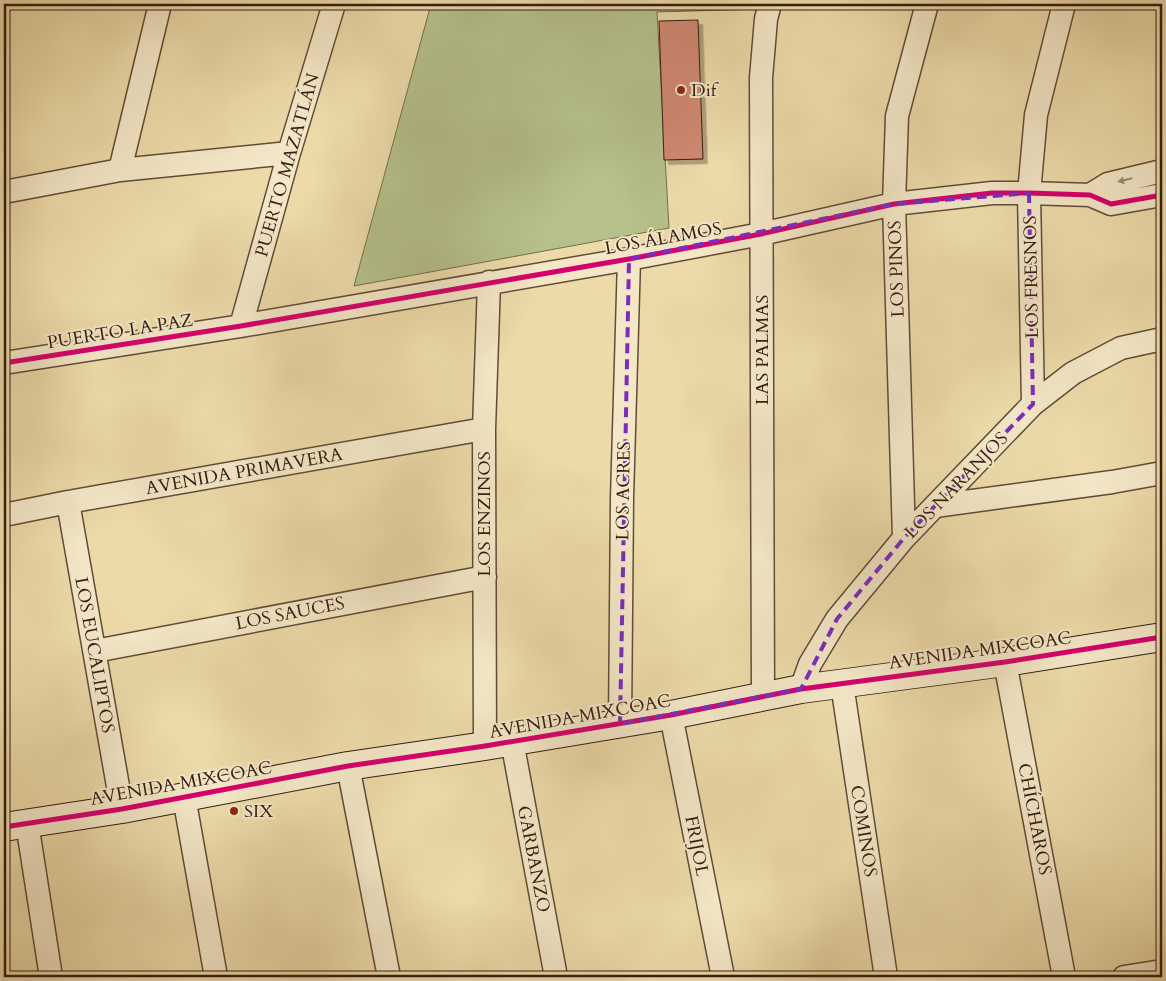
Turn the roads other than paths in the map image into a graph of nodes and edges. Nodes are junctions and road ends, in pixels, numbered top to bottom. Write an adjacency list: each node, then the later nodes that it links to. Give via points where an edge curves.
1 (160, 4): 7 (street)
2 (334, 4): 6 (street, PUERTO MAZATLÁN)
3 (770, 4): 14 (street, LAS PALMAS, via 762,78)
4 (927, 4): 13 (street, LOS PINOS, via 897,116)
5 (1064, 4): 10 (street, LOS FRESNOS, via 1036,115)
6 (289, 153): 7 (street); 17 (street, PUERTO MAZATLÁN)
7 (120, 170): 9 (street)
8 (1162, 171): 11 (street, one-way to 11, via 1108,184)
9 (4, 192)
10 (1029, 193): 11 (street, LOS ÁLAMOS); 13 (street, LOS ÁLAMOS); 20 (street, LOS FRESNOS)
11 (1090, 195): 12 (street, via 1111,204)
12 (1162, 196)
13 (894, 204): 14 (street, LOS ÁLAMOS); 26 (street, LOS PINOS)
14 (761, 234): 15 (street, LOS ÁLAMOS); 33 (street, LAS PALMAS)
15 (629, 259): 16 (street, LOS ÁLAMOS); 35 (street, LOS ACRES)
16 (489, 282): 17 (street, LOS ÁLAMOS); 21 (street, LOS ENZINOS)
17 (241, 326): 19 (street, PUERTO LA PAZ)
18 (1162, 339): 20 (street, LOS NARANJOS, via 1121,348 1074,373)
19 (4, 364)
20 (1033, 404): 24 (street, LOS NARANJOS)
21 (484, 429): 23 (street, AVENIDA PRIMAVERA); 27 (street, LOS ENZINOS)
22 (1162, 473): 24 (street)
23 (68, 502): 25 (street, AVENIDA PRIMAVERA); 29 (street, LOS EUCALIPTOS)
24 (934, 506): 26 (street, LOS NARANJOS)
25 (4, 515)
26 (904, 538): 32 (street, LOS NARANJOS, via 837,619 810,664)
27 (485, 577): 29 (street, LOS SAUCES); 37 (street, LOS ENZINOS)
28 (1162, 638): 30 (street, AVENIDA MIXCOAC)
29 (95, 651): 40 (street, LOS EUCALIPTOS)
30 (1005, 662): 31 (street, AVENIDA MIXCOAC); 49 (street, CHÍCHAROS)
31 (842, 684): 32 (street, AVENIDA MIXCOAC); 48 (street, COMINOS)
32 (801, 689): 33 (street, AVENIDA MIXCOAC)
33 (763, 697): 34 (street, AVENIDA MIXCOAC)
34 (672, 715): 35 (street, AVENIDA MIXCOAC); 47 (street, FRIJOL)
35 (620, 724): 36 (street, AVENIDA MIXCOAC)
36 (512, 741): 37 (street, AVENIDA MIXCOAC); 46 (street, GARBANZO)
37 (485, 746): 38 (street, AVENIDA MIXCOAC)
38 (348, 766): 39 (street, AVENIDA MIXCOAC); 45 (street)
39 (184, 797): 40 (street, AVENIDA MIXCOAC); 44 (street)
40 (122, 809): 41 (street, AVENIDA MIXCOAC)
41 (15, 825): 43 (street)
42 (1162, 971): 50 (street)
43 (51, 977)
44 (216, 977)
45 (389, 977)
46 (556, 977)
47 (723, 977)
48 (886, 977)
49 (1064, 977)
50 (1124, 977)

